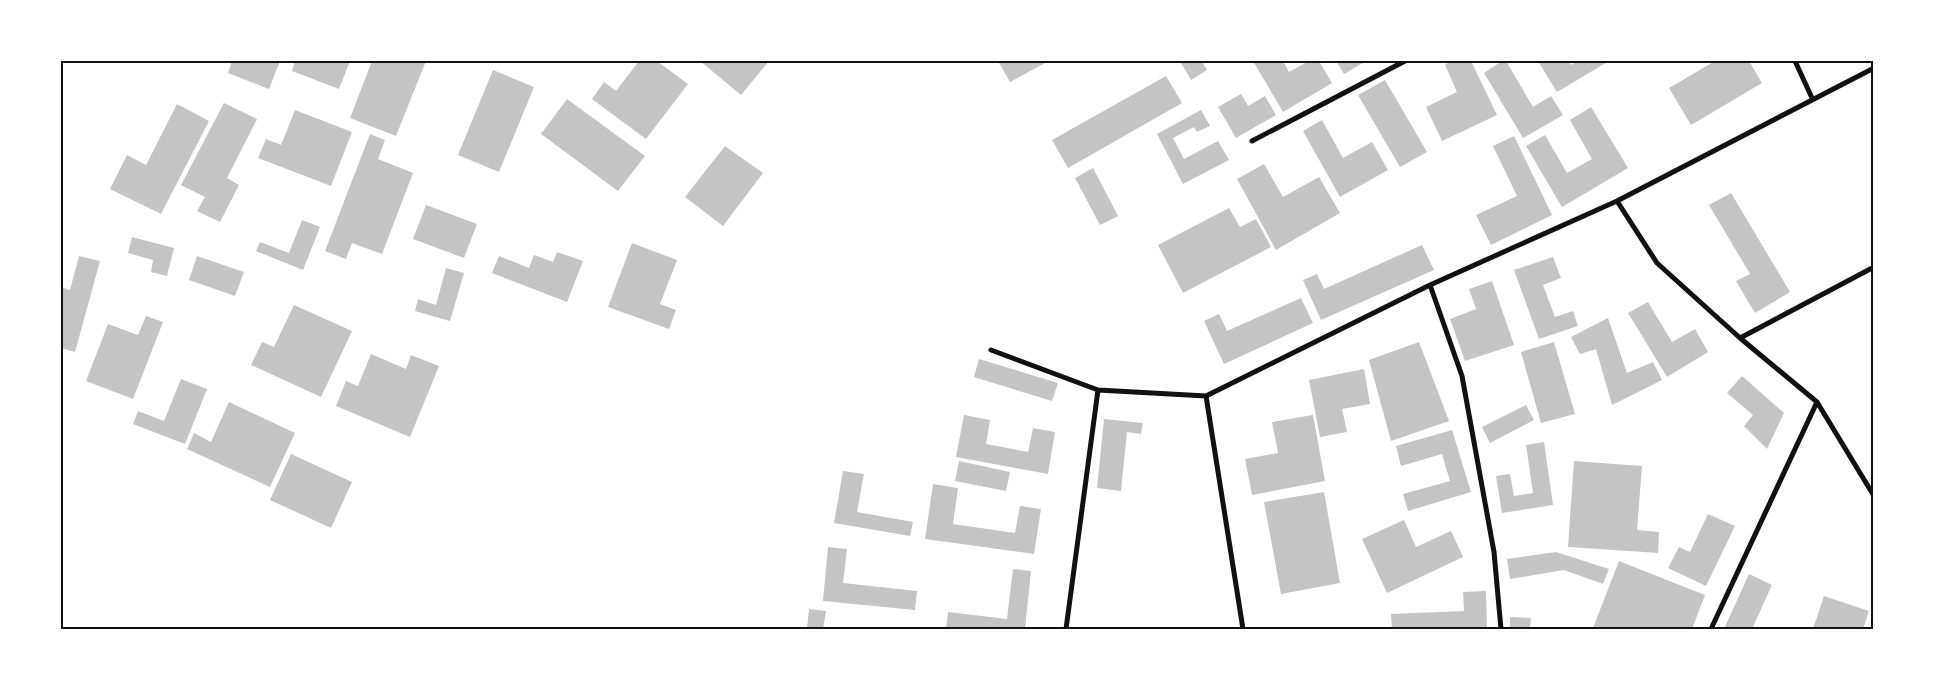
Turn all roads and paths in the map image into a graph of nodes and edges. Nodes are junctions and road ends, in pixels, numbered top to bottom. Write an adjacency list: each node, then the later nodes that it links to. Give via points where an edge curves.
1 (1404, 61): 5 (street)
2 (1795, 61): 4 (street)
3 (1874, 68): 4 (street)
4 (1812, 98): 6 (street)
5 (1252, 141)
6 (1617, 201): 8 (street); 9 (street, via 1657,264)
7 (1874, 268): 9 (street)
8 (1430, 285): 12 (street); 17 (street, via 1462,376 1494,552)
9 (1740, 338): 13 (street)
10 (991, 350): 11 (street)
11 (1098, 390): 12 (street); 15 (street)
12 (1206, 396): 16 (street)
13 (1817, 402): 14 (street); 18 (street)
14 (1874, 496)
15 (1066, 629)
16 (1243, 629)
17 (1501, 629)
18 (1710, 629)

